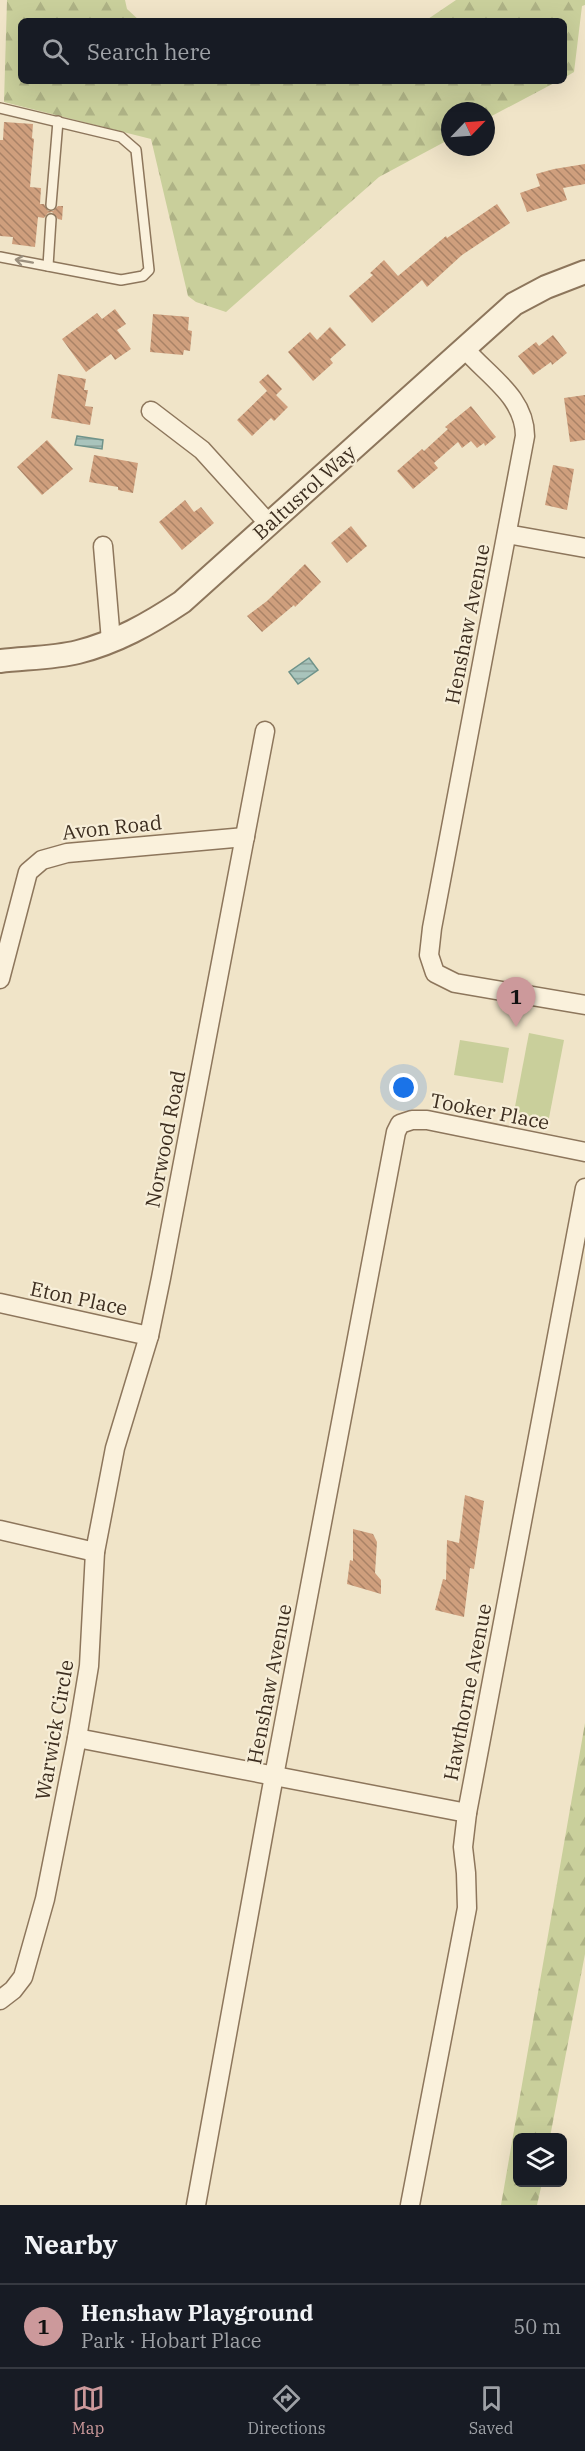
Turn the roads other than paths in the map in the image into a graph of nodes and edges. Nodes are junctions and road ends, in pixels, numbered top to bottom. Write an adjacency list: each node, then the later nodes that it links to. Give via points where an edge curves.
1 (0, 108): 2 (lane)
2 (58, 121): 3 (lane); 6 (lane, via 120,137 136,150 149,270 143,276 121,280)
3 (51, 205)
4 (51, 219): 6 (lane)
5 (0, 257): 6 (lane, one-way to 5)
6 (48, 266)
7 (585, 272): 8 (street, Baltusrol Way, via 514,304)
8 (465, 349): 10 (street, Baltusrol Way); 11 (street, Henshaw Avenue, via 517,404 525,420)
9 (151, 411): 10 (street, via 202,450)
10 (269, 524): 14 (street, Baltusrol Way, via 182,602 147,626)
11 (507, 534): 13 (street); 19 (street, Henshaw Avenue, via 429,955 432,967 443,979 455,983)
12 (103, 546): 14 (street)
13 (585, 548)
14 (111, 641): 15 (street, Baltusrol Way, via 76,652)
15 (0, 661)
16 (265, 731): 17 (street, Norwood Road)
17 (245, 837): 18 (street, Avon Road, via 67,853 42,860 28,872); 24 (street, Norwood Road)
18 (0, 979)
19 (585, 1005)
20 (585, 1152): 21 (street, Tooker Place, via 412,1120 400,1125 396,1132)
21 (388, 1171): 28 (street, Henshaw Avenue)
22 (585, 1188): 29 (street, Hawthorne Avenue)
23 (0, 1303): 24 (street, Eton Place)
24 (149, 1336): 26 (street, Norwood Road, via 116,1448)
25 (0, 1530): 26 (street)
26 (95, 1552): 27 (street, Warwick Circle, via 89,1666)
27 (77, 1738): 28 (street); 30 (street, Warwick Circle, via 45,1899 23,1977)
28 (274, 1778): 29 (street); 31 (street, Henshaw Avenue)
29 (467, 1813): 32 (street, Hawthorne Avenue, via 463,1847 467,1908)
30 (0, 2000)
31 (196, 2205)
32 (410, 2205)

